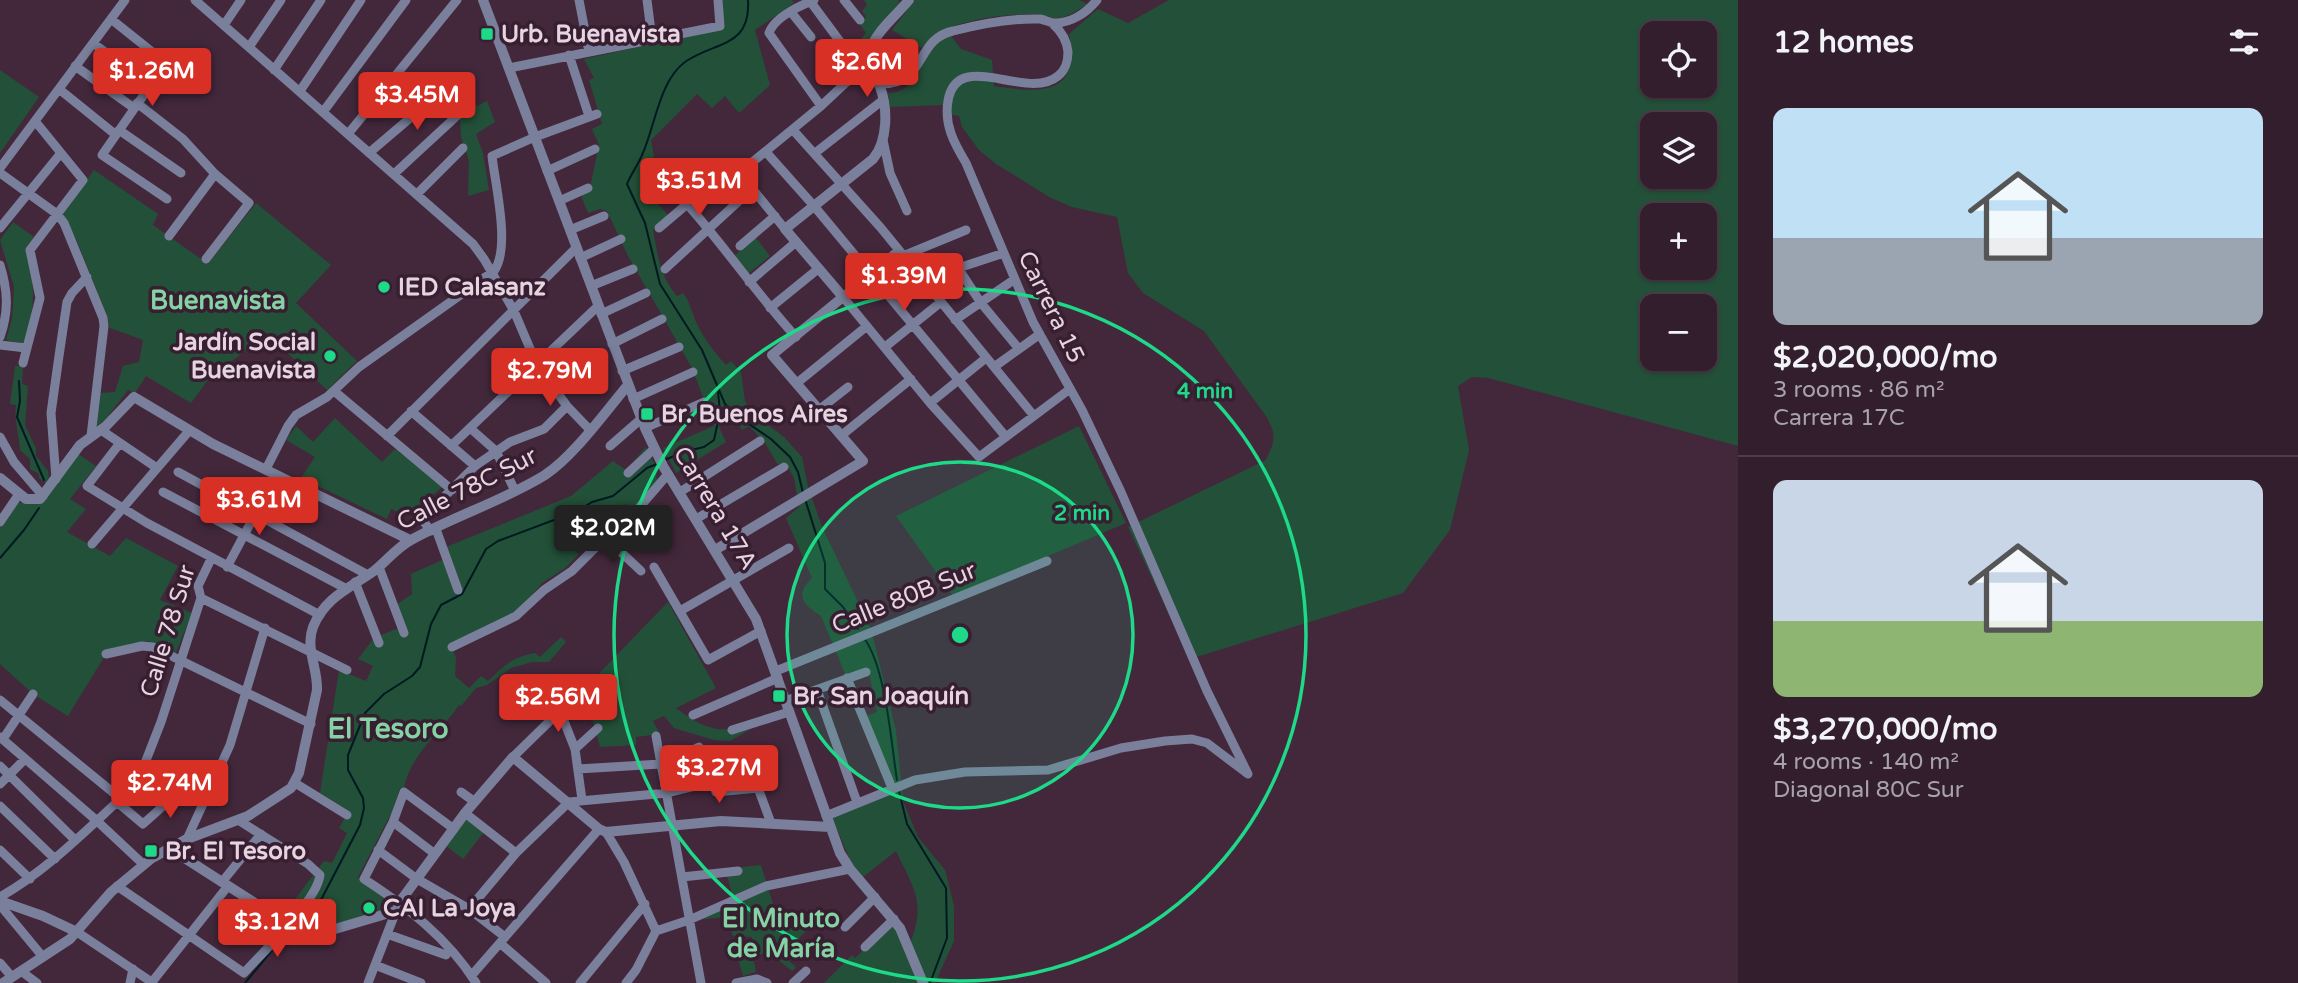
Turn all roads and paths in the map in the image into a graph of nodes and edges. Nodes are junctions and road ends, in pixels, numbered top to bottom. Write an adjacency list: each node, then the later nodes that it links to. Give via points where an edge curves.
1 (125, 0): 18 (street)
2 (196, 0): 21 (street)
3 (241, 0): 21 (street)
4 (281, 0): 25 (street)
5 (321, 0): 33 (street)
6 (361, 0): 39 (street)
7 (406, 0): 43 (street)
8 (457, 0): 48 (street)
9 (483, 0): 32 (street, Carrera 17A)
10 (579, 0): 27 (street)
11 (647, 0): 23 (street)
12 (718, 0): 23 (street, via 720,26)
13 (844, 0): 19 (street)
14 (909, 0): 30 (street, via 876,39)
15 (1097, 0): 20 (street, via 1083,14)
16 (812, 1): 17 (street); 26 (street)
17 (791, 12): 22 (street); 42 (street, via 769,33)
18 (111, 19): 24 (street); 37 (street, via 165,62)
19 (860, 20)
20 (1053, 24): 36 (street, via 1025,20 945,33 934,39 907,78 894,85); 90 (street, Carrera 15, via 1068,53 1064,68 1053,79 1027,85 970,76 954,86 948,104 952,138)
21 (224, 25): 25 (street)
22 (811, 37)
23 (652, 39): 27 (street)
24 (93, 43): 31 (street); 37 (street)
25 (249, 47): 33 (street)
26 (847, 51)
27 (589, 52): 28 (street)
28 (569, 55): 32 (street); 49 (street, via 593,115)
29 (827, 56): 34 (street)
30 (869, 61): 34 (street); 36 (street)
31 (75, 66): 38 (street); 41 (street)
32 (509, 68): 49 (street, Carrera 17A)
33 (274, 70): 39 (street)
34 (847, 82): 42 (street)
35 (450, 84): 55 (street)
36 (879, 84): 40 (street)
37 (150, 85): 41 (street)
38 (58, 89): 45 (street); 47 (street)
39 (300, 91): 43 (street)
40 (883, 100): 50 (street); 56 (street)
41 (135, 105): 47 (street); 62 (street, via 183,139)
42 (821, 106): 46 (street)
43 (323, 112): 48 (street)
44 (460, 113): 63 (street)
45 (35, 121): 54 (street); 57 (street)
46 (793, 130): 53 (street); 56 (street)
47 (117, 133): 61 (street); 71 (street, via 102,155)
48 (348, 134): 55 (street)
49 (535, 137): 59 (street, Carrera 17A); 98 (street, via 492,156 501,246)
50 (883, 140): 65 (street, via 873,159); 75 (street, via 890,173)
51 (463, 148): 70 (street)
52 (595, 149): 59 (street)
53 (766, 152): 58 (street); 74 (street)
54 (61, 153): 69 (street); 76 (street, via 83,180)
55 (369, 153): 63 (street)
56 (815, 153): 65 (street)
57 (0, 168)
58 (736, 169): 64 (street); 68 (street)
59 (547, 171): 72 (street, Carrera 17A)
60 (0, 173): 69 (street)
61 (181, 173)
62 (215, 174): 85 (street); 92 (street, via 249,203)
63 (394, 174): 70 (street)
64 (723, 174)
65 (843, 183): 74 (street); 91 (street)
66 (588, 188): 72 (street)
67 (706, 188): 73 (street)
68 (752, 189): 78 (street); 81 (street)
69 (28, 194): 76 (street); 79 (street)
70 (417, 194): 98 (street, via 462,233)
71 (167, 199)
72 (559, 201): 83 (street, Carrera 17A)
73 (687, 204): 80 (street); 81 (street)
74 (814, 206): 82 (street); 99 (street)
75 (907, 211)
76 (57, 215): 100 (street); 123 (street, via 30,253 40,298)
77 (604, 216): 83 (street)
78 (775, 216): 82 (street); 88 (street)
79 (0, 228)
80 (659, 228)
81 (709, 229): 96 (street); 103 (street)
82 (785, 229): 87 (street)
83 (570, 230): 89 (street, Carrera 17A)
84 (966, 230): 91 (street)
85 (169, 236)
86 (621, 239): 89 (street)
87 (796, 242): 97 (street); 103 (street)
88 (740, 246)
89 (578, 253): 104 (street, Carrera 17A); 111 (street)
90 (1004, 253): 94 (street); 101 (street, Carrera 15)
91 (901, 254): 99 (street); 102 (street)
92 (206, 259)
93 (0, 265): 117 (street, via 7,293)
94 (958, 268): 102 (street); 108 (street)
95 (633, 269): 104 (street)
96 (665, 269)
97 (818, 269): 106 (street); 109 (street)
98 (492, 273): 111 (street); 137 (street, via 359,367)
99 (871, 274): 106 (street); 114 (street)
100 (87, 277): 149 (street, via 104,326); 167 (street, via 67,302 51,412)
101 (1015, 279): 108 (street); 116 (street, Carrera 15)
102 (922, 280): 107 (street)
103 (749, 282): 109 (street)
104 (590, 286): 110 (street, Carrera 17A)
105 (646, 293): 110 (street)
106 (843, 297): 115 (street); 118 (street)
107 (941, 302): 113 (street); 114 (street)
108 (981, 303): 113 (street); 124 (street)
109 (770, 308): 118 (street)
110 (599, 310): 119 (street, Carrera 17A); 127 (street)
111 (513, 312): 127 (street); 143 (street)
112 (662, 319): 119 (street)
113 (955, 320): 125 (street)
114 (913, 325): 122 (street); 132 (street)
115 (867, 326): 122 (street); 133 (street)
116 (1040, 334): 124 (street); 136 (street, Carrera 15)
117 (0, 337)
118 (796, 337): 133 (street, via 772,355)
119 (612, 344): 129 (street, Carrera 17A)
120 (0, 345): 123 (street)
121 (679, 347): 129 (street)
122 (886, 347): 131 (street)
123 (26, 348): 126 (street)
124 (1019, 349): 128 (street)
125 (986, 358): 128 (street); 132 (street)
126 (23, 363)
127 (537, 365): 141 (street); 146 (street)
128 (994, 367): 144 (street)
129 (622, 371): 134 (street, Carrera 17A)
130 (693, 372): 138 (street)
131 (911, 379): 140 (street); 150 (street)
132 (958, 380): 140 (street); 153 (street)
133 (797, 383): 142 (street)
134 (628, 385): 138 (street, Carrera 17A); 147 (street, Calle 78C Sur)
135 (848, 387): 142 (street)
136 (1070, 388): 144 (street); 235 (street, Carrera 15, via 1248,774 1207,743 1192,740 1121,748 1048,770 965,772)
137 (334, 391): 151 (street); 163 (street, via 290,421)
138 (633, 399): 145 (street, Carrera 17A)
139 (704, 402): 145 (street)
140 (930, 403): 153 (street, via 979,457)
141 (568, 406): 147 (street); 158 (street, via 544,429)
142 (820, 409): 150 (street)
143 (411, 411): 151 (street); 156 (street)
144 (1034, 416): 153 (street)
145 (643, 424): 157 (street); 159 (street, Carrera 17A)
146 (470, 428): 156 (street); 158 (street)
147 (589, 429): 169 (street, Calle 78C Sur, via 555,467)
148 (189, 431): 149 (street, via 134,397); 162 (street); 163 (street)
149 (96, 433): 155 (street); 167 (street, via 80,446)
150 (842, 435): 185 (street, via 863,461)
151 (387, 436): 168 (street)
152 (0, 437): 174 (street, via 13,462)
153 (1006, 438)
154 (760, 441): 171 (street)
155 (121, 443): 162 (street); 175 (street, via 88,486)
156 (451, 446): 160 (street)
157 (610, 446)
158 (496, 451): 160 (street); 169 (street)
159 (661, 461): 165 (street); 171 (street, Carrera 17A); 181 (street, via 626,523)
160 (475, 466): 168 (street)
161 (784, 467): 177 (street)
162 (157, 468): 175 (street)
163 (266, 469): 182 (street)
164 (178, 472): 176 (street)
165 (628, 473)
166 (0, 478): 173 (street)
167 (56, 479): 174 (street)
168 (452, 490): 179 (street, via 419,517)
169 (515, 491): 179 (street, Calle 78C Sur)
170 (163, 492): 180 (street)
171 (680, 492): 177 (street, Carrera 17A)
172 (266, 494): 176 (street, Calle 78 Sur)
173 (19, 495): 174 (street, via 31,500); 178 (street)
174 (43, 496)
175 (123, 508): 183 (street); 186 (street)
176 (256, 514): 180 (street, Calle 78 Sur); 192 (street)
177 (696, 519): 185 (street, Carrera 17A)
178 (0, 522)
179 (433, 530): 182 (street, Calle 78C Sur); 195 (street)
180 (244, 534): 189 (street, Calle 78 Sur); 194 (street)
181 (606, 538): 191 (street); 203 (street, via 516,616)
182 (410, 540): 188 (street, Calle 78C Sur)
183 (92, 544)
184 (789, 548): 193 (street)
185 (715, 550): 193 (street, Carrera 17A)
186 (211, 559): 189 (street); 196 (street, Calle 78 Sur, via 198,586)
187 (1047, 561): 209 (street, Calle 80B Sur)
188 (379, 566): 192 (street, Calle 78C Sur); 201 (street)
189 (227, 567): 198 (street)
190 (654, 567): 197 (street)
191 (641, 570)
192 (368, 575): 194 (street, Calle 78C Sur)
193 (733, 580): 197 (street); 200 (street, Carrera 17A)
194 (350, 585): 198 (street, Calle 78C Sur); 202 (street)
195 (458, 590)
196 (201, 598): 199 (street); 206 (street, Calle 78 Sur)
197 (680, 611): 200 (street, via 708,660)
198 (320, 615): 204 (street, Calle 78C Sur, via 311,634)
199 (265, 628): 204 (street); 213 (street)
200 (761, 631): 209 (street, Carrera 17A)
201 (404, 632)
202 (379, 643)
203 (452, 647)
204 (311, 650): 207 (street); 220 (street, Calle 78C Sur, via 317,684)
205 (106, 654): 206 (street, via 147,646)
206 (180, 660): 213 (street); 239 (street, Calle 78 Sur, via 138,781)
207 (347, 670)
208 (866, 672): 210 (street)
209 (777, 674): 216 (street, Carrera 17A); 218 (street, Calle 80B Sur)
210 (847, 678): 212 (street); 235 (street)
211 (578, 689): 217 (street)
212 (817, 690): 216 (street); 243 (street)
213 (246, 693): 220 (street); 257 (street, via 230,745)
214 (33, 694): 219 (street)
215 (0, 701): 219 (street)
216 (787, 706): 222 (street); 247 (street, Carrera 17A)
217 (560, 711): 225 (street); 226 (street)
218 (693, 715)
219 (18, 717): 224 (street); 239 (street)
220 (311, 724): 232 (street, Calle 78C Sur)
221 (598, 728): 225 (street)
222 (732, 730)
223 (656, 736): 228 (street)
224 (2, 738): 227 (street)
225 (575, 749): 230 (street)
226 (513, 757): 241 (street); 242 (street)
227 (26, 759): 231 (street); 248 (street)
228 (661, 764): 230 (street); 234 (street, via 699,747); 237 (street)
229 (0, 766): 231 (street)
230 (578, 769): 240 (street)
231 (9, 775): 233 (street); 258 (street)
232 (295, 783): 246 (street); 249 (street)
233 (0, 784)
234 (714, 787): 237 (street); 251 (street, via 758,788)
235 (892, 788): 243 (street)
236 (461, 792): 241 (street)
237 (667, 793): 240 (street); 252 (street)
238 (169, 794): 239 (street, via 143,824)
239 (119, 800): 248 (street, Calle 78 Sur)
240 (582, 800): 242 (street)
241 (475, 802): 245 (street)
242 (569, 802): 255 (street); 262 (street)
243 (857, 802): 247 (street)
244 (0, 806): 264 (street)
245 (465, 813): 254 (street); 262 (street)
246 (347, 815)
247 (826, 816): 253 (street, Carrera 17A)
248 (96, 820): 258 (street, Calle 78 Sur); 265 (street)
249 (238, 820): 256 (street); 257 (street)
250 (393, 821): 254 (street, via 404,792); 261 (street); 263 (street)
251 (771, 823): 252 (street, via 721,821); 253 (street)
252 (673, 826): 255 (street); 268 (street)
253 (830, 827): 266 (street, Carrera 17A)
254 (454, 828): 263 (street)
255 (603, 831): 275 (street); 286 (street)
256 (261, 834): 271 (street); 280 (street, via 320,875)
257 (187, 839): 259 (street)
258 (75, 840): 264 (street, Calle 78 Sur)
259 (169, 848): 265 (street); 271 (street)
260 (0, 850): 270 (street)
261 (379, 850): 269 (street); 276 (street, via 363,879)
262 (516, 853): 277 (street)
263 (435, 854): 269 (street)
264 (55, 859): 270 (street, Calle 78 Sur)
265 (143, 864): 272 (street)
266 (850, 869): 273 (street, Carrera 17A); 279 (street, via 766,886)
267 (738, 872): 268 (street)
268 (682, 877): 279 (street)
269 (416, 878): 276 (street); 277 (street)
270 (30, 879): 274 (street, Calle 78 Sur)
271 (225, 884): 280 (street); 285 (street)
272 (117, 886): 283 (street); 285 (street)
273 (875, 897): 278 (street, Carrera 17A); 281 (street)
274 (0, 901): 283 (street); 289 (street)
275 (645, 904): 282 (street); 303 (street)
276 (398, 907): 280 (street, via 318,934); 284 (street); 295 (street, via 432,930)
277 (469, 909): 286 (street)
278 (894, 919): 287 (street); 308 (street, Carrera 17A)
279 (689, 920): 282 (street); 305 (street)
280 (292, 927): 285 (street, via 244,972)
281 (845, 927)
282 (656, 931): 304 (street)
283 (77, 932): 289 (street); 292 (street)
284 (387, 934): 288 (street); 291 (street)
285 (189, 935): 299 (street)
286 (502, 940): 295 (street); 302 (street)
287 (865, 947)
288 (446, 954)
289 (43, 957): 294 (street)
290 (0, 963): 294 (street)
291 (375, 965): 300 (street); 301 (street)
292 (133, 969): 298 (street); 299 (street)
293 (806, 971): 307 (street)
294 (12, 977): 297 (street)
295 (474, 979)
296 (763, 981): 306 (street)
297 (37, 983)
298 (130, 983)
299 (153, 983)
300 (368, 983)
301 (421, 983)
302 (546, 983)
303 (580, 983)
304 (626, 983)
305 (701, 983)
306 (736, 983)
307 (793, 983)
308 (923, 983)

